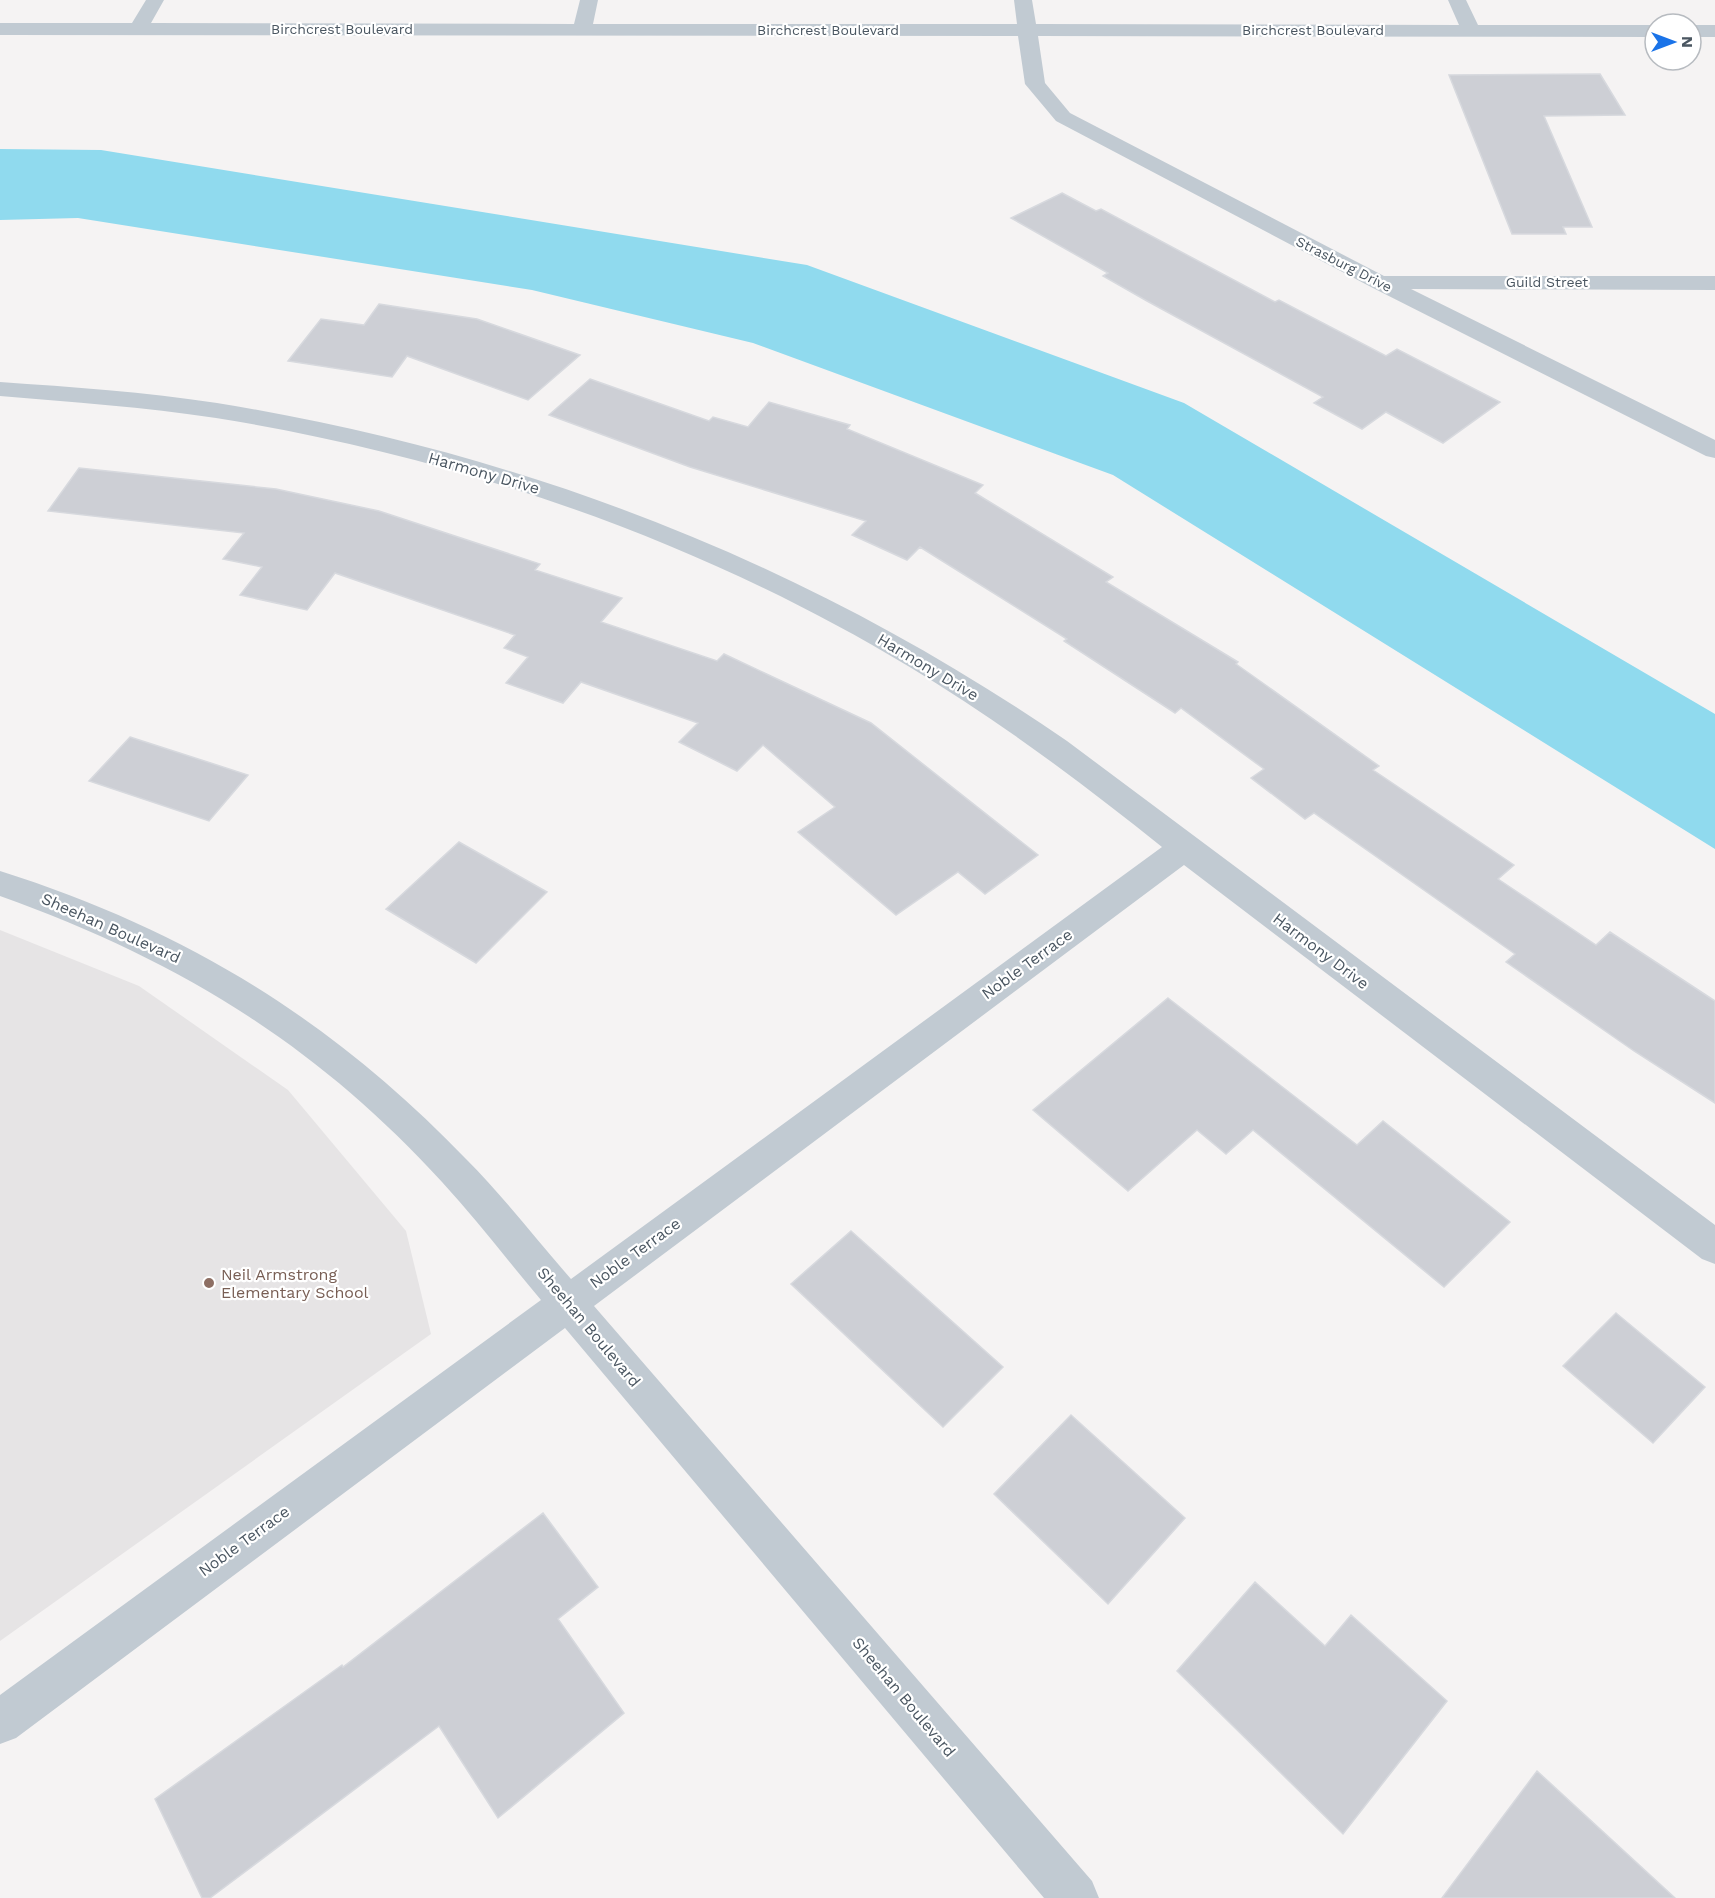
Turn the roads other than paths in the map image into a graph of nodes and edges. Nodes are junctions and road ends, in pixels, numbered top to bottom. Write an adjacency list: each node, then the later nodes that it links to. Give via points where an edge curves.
1 (155, 0): 6 (street)
2 (589, 0): 7 (street)
3 (1023, 0): 8 (street, Strasburg Drive)
4 (1457, 0): 9 (street)
5 (0, 29): 6 (street, Birchcrest Boulevard)
6 (138, 29): 7 (street, Birchcrest Boulevard)
7 (582, 29): 8 (street, Birchcrest Boulevard)
8 (1027, 30): 9 (street, Birchcrest Boulevard); 11 (street, Strasburg Drive, via 1035,84 1063,117)
9 (1471, 30): 10 (street, Birchcrest Boulevard)
10 (1643, 31)
11 (1379, 282): 12 (street, Guild Street); 14 (street, Strasburg Drive)
12 (1715, 283)
13 (0, 389): 15 (street, Harmony Drive, via 196,409 378,443 506,477 632,521 732,563 832,612 957,683 1058,750)
14 (1715, 450)
15 (1184, 848): 17 (street, Harmony Drive); 18 (street, Noble Terrace)
16 (0, 883): 18 (street, Sheehan Boulevard, via 62,904 154,944 242,993 328,1053 393,1108 455,1171)
17 (1715, 1247)
18 (568, 1302): 19 (street, Noble Terrace); 20 (street, Sheehan Boulevard)
19 (0, 1722)
20 (1075, 1898)

